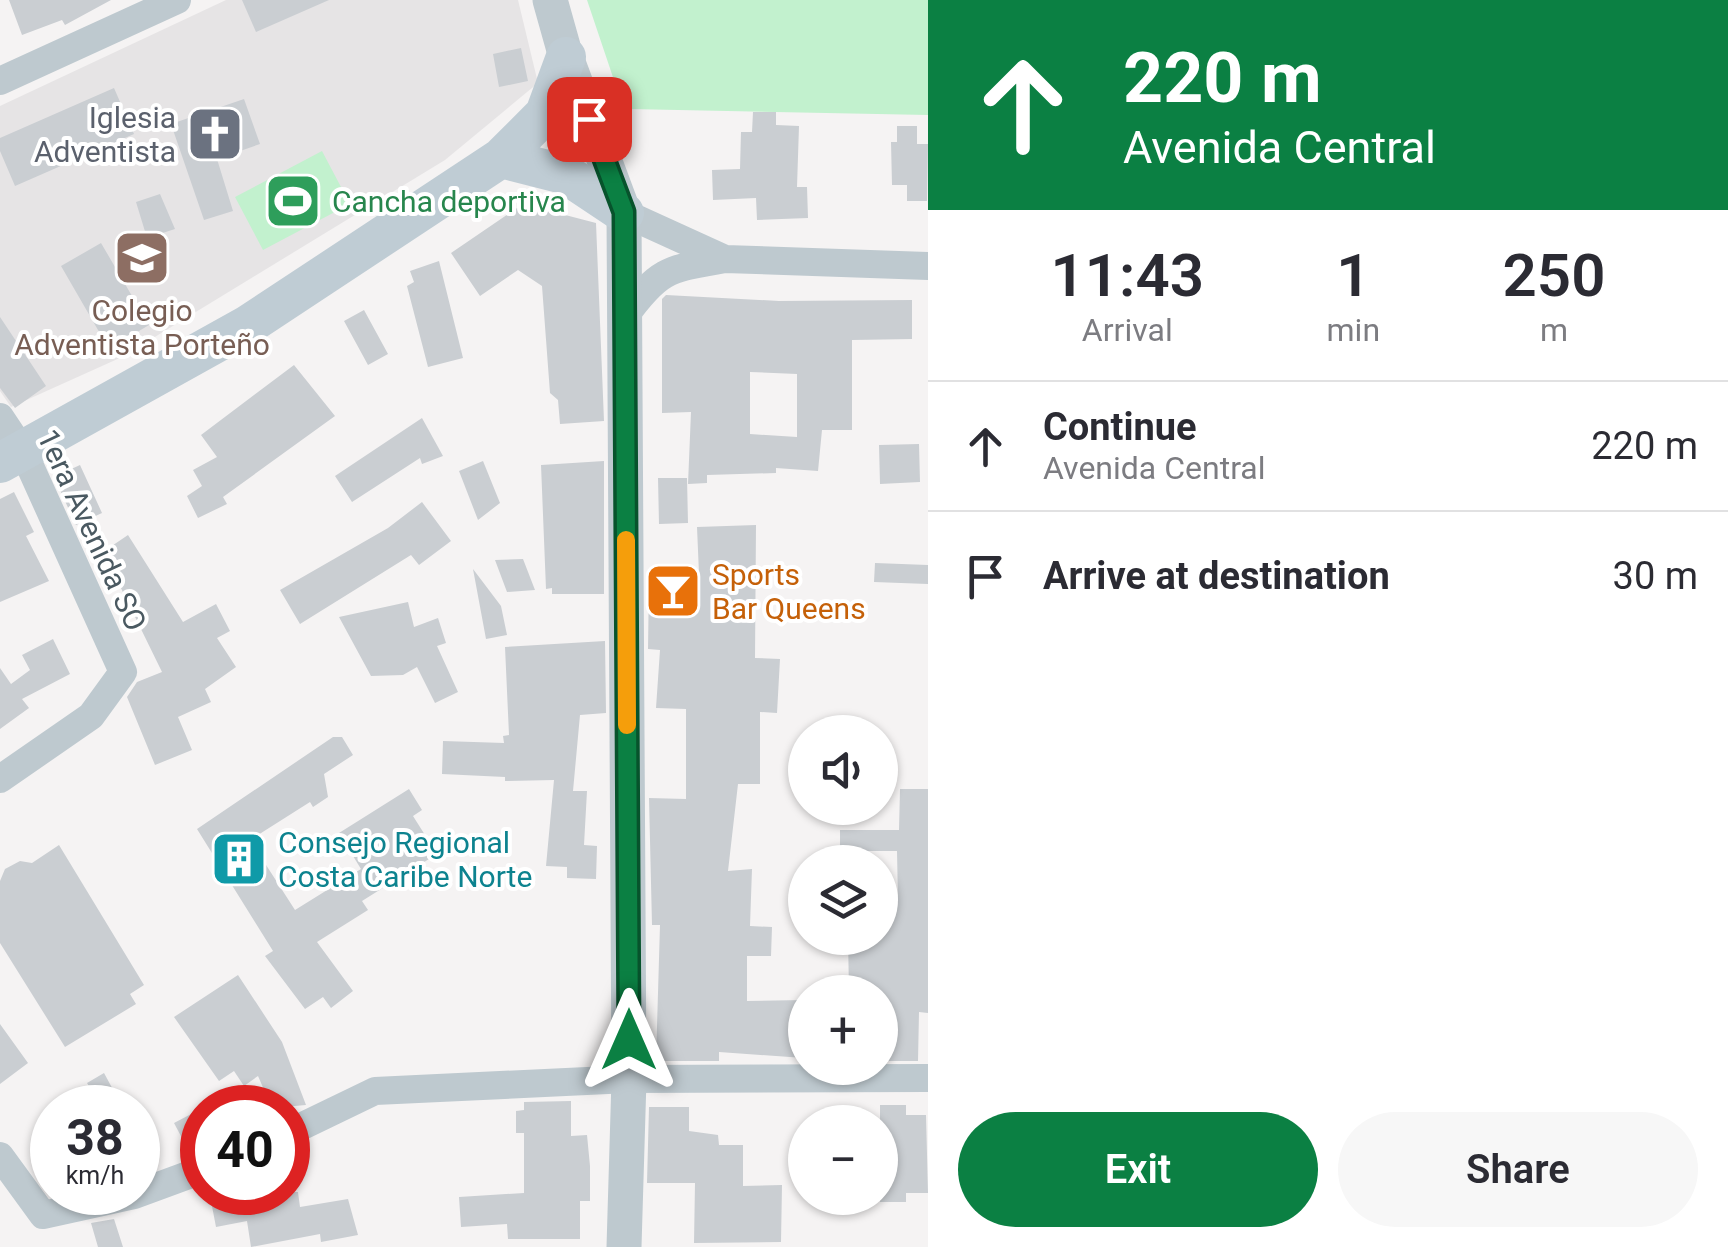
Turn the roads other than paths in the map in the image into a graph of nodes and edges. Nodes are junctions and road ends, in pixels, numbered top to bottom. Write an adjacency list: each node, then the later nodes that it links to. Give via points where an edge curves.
1 (177, 0): 4 (street)
2 (550, 0): 3 (street)
3 (566, 57): 5 (main road, via 544,114); 6 (street)
4 (0, 81)
5 (501, 158): 6 (main road, via 567,175); 11 (main road, via 248,325)
6 (624, 212): 7 (street); 9 (street)
7 (725, 259): 8 (street); 9 (street, via 670,268)
8 (928, 266)
9 (625, 316): 13 (street)
10 (0, 417): 11 (street, 1era Avenida SO)
11 (12, 458): 12 (street, 1era Avenida SO, via 123,672 91,716)
12 (0, 779)
13 (629, 1078): 14 (street); 15 (street, via 375,1090); 18 (street)
14 (928, 1078)
15 (310, 1121)
16 (0, 1156): 17 (street, via 43,1215)
17 (180, 1178)
18 (624, 1247)

